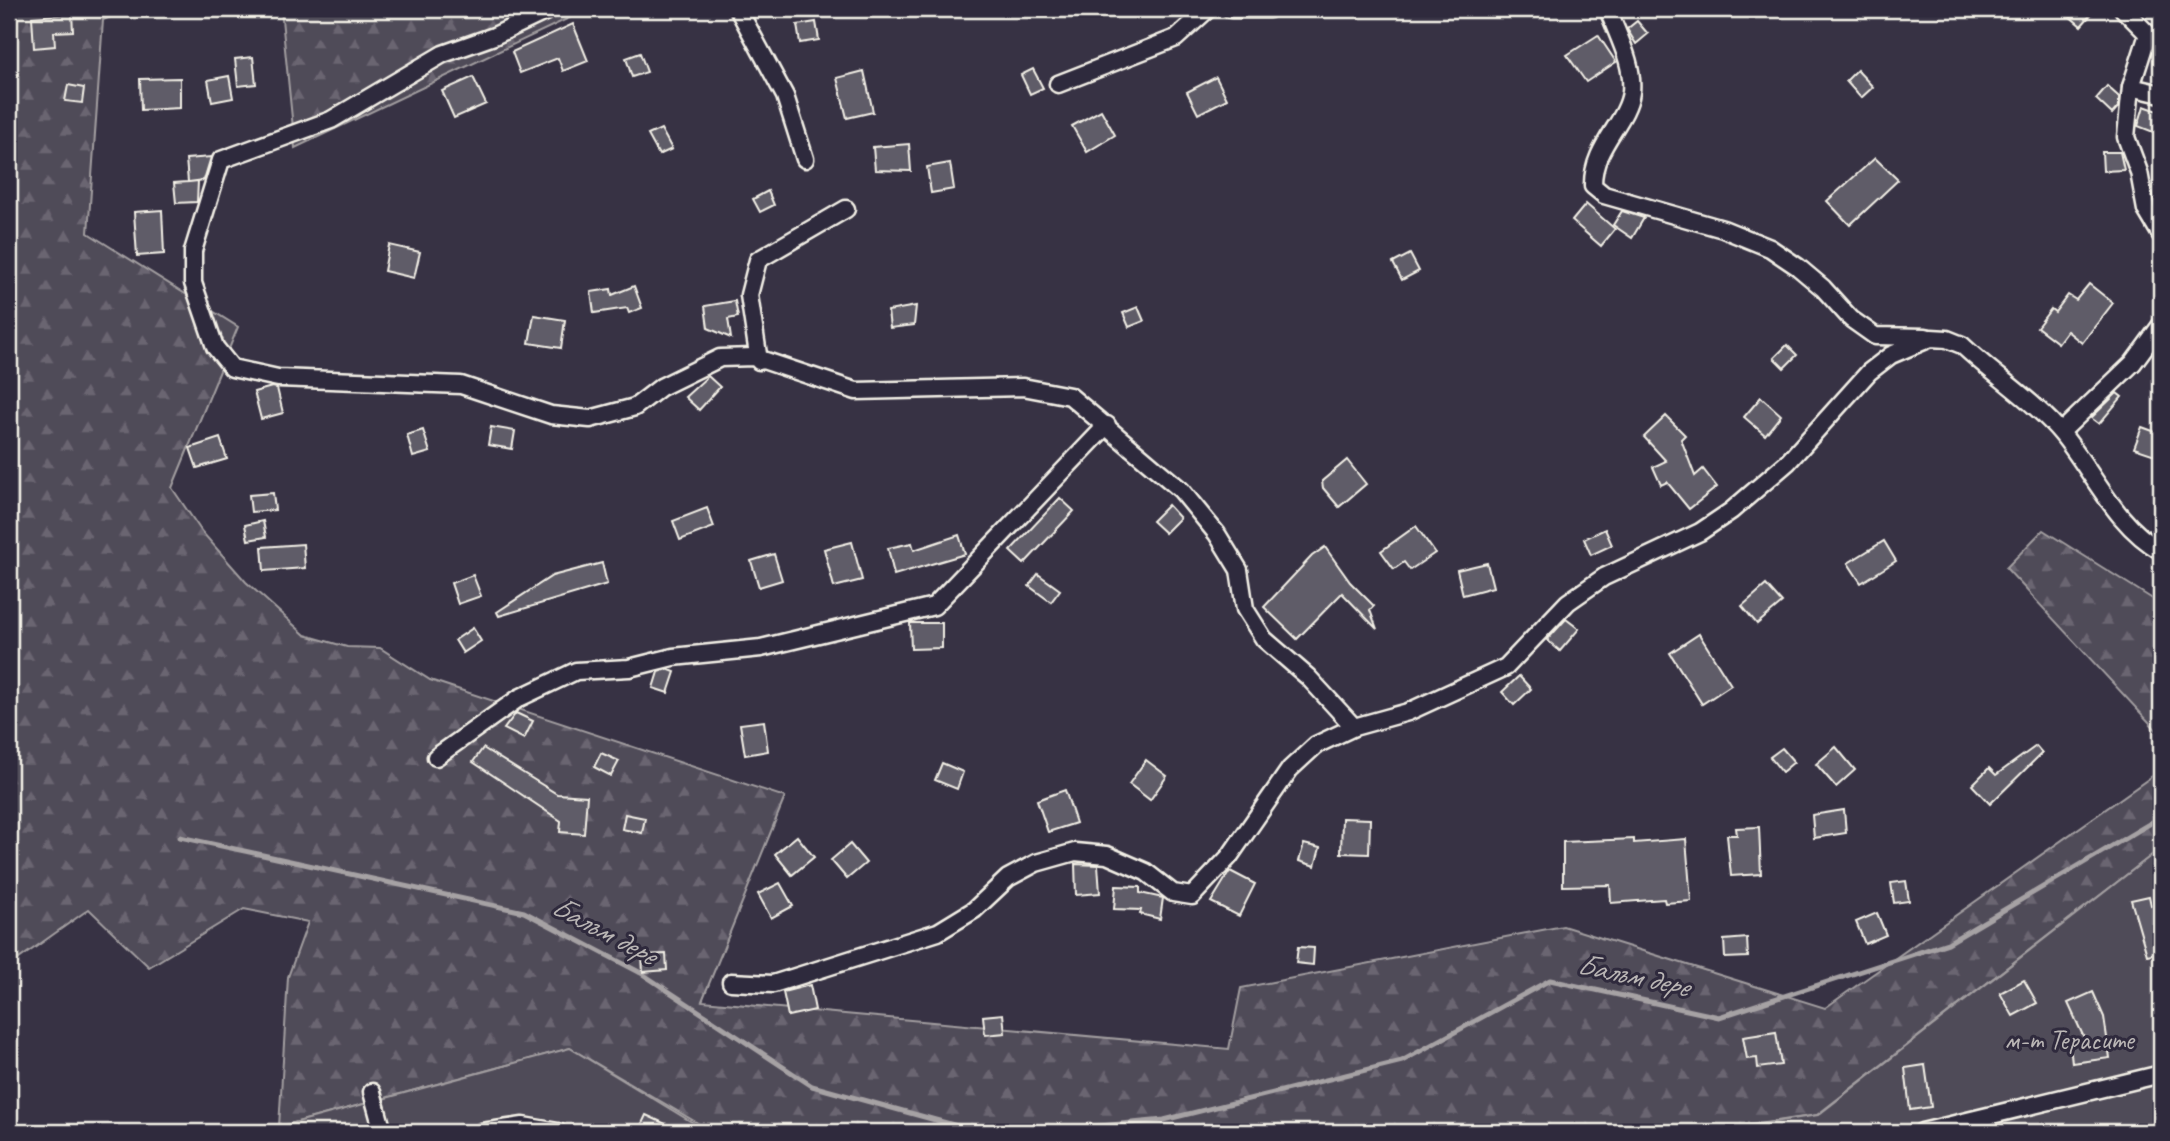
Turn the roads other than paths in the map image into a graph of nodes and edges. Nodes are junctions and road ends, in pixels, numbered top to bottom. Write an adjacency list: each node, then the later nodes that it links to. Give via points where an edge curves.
1 (551, 9): 16 (street, via 443,54 331,120 221,160 193,251 193,283 215,347 232,368 278,379 461,385 551,415 590,419 635,407 661,387 720,358 741,356)
2 (738, 9): 11 (street, via 785,96)
3 (1208, 9): 8 (street, via 1176,38)
4 (1231, 9): 5 (street)
5 (1269, 9)
6 (1608, 9): 15 (street, via 1630,67 1631,94 1592,167 1593,186 1604,195 1723,229 1770,248 1875,336)
7 (2123, 9): 9 (street, via 2148,34)
8 (1058, 84)
9 (2131, 87): 10 (street); 13 (street, via 2126,137 2146,210)
10 (2161, 94)
11 (805, 159)
12 (846, 209): 16 (street, via 758,260 749,295)
13 (2161, 235)
14 (2161, 325): 18 (street, via 2133,363)
15 (1931, 338): 18 (street, via 1962,345); 20 (street, via 1891,355 1869,372 1788,462 1731,511 1700,532 1595,583 1568,602 1506,667 1408,712)
16 (759, 361): 17 (street, via 856,391 1023,387 1070,396)
17 (1107, 425): 20 (street, via 1196,507 1239,570 1245,609 1264,639 1308,677); 21 (street, via 933,606 761,648 576,671 519,698)
18 (2061, 432): 19 (street, via 2111,504 2148,544)
19 (2161, 551)
20 (1354, 727): 22 (street, via 1316,745 1290,769 1229,857 1192,896 1173,893 1146,872 1107,855 1075,852 1036,863 1008,878 974,910 939,932 773,984)
21 (436, 757)
22 (731, 982)
23 (2161, 1074): 28 (street)
24 (372, 1092): 25 (street)
25 (383, 1132)
26 (482, 1132): 27 (street, via 523,1126)
27 (558, 1132)
28 (1922, 1132)

